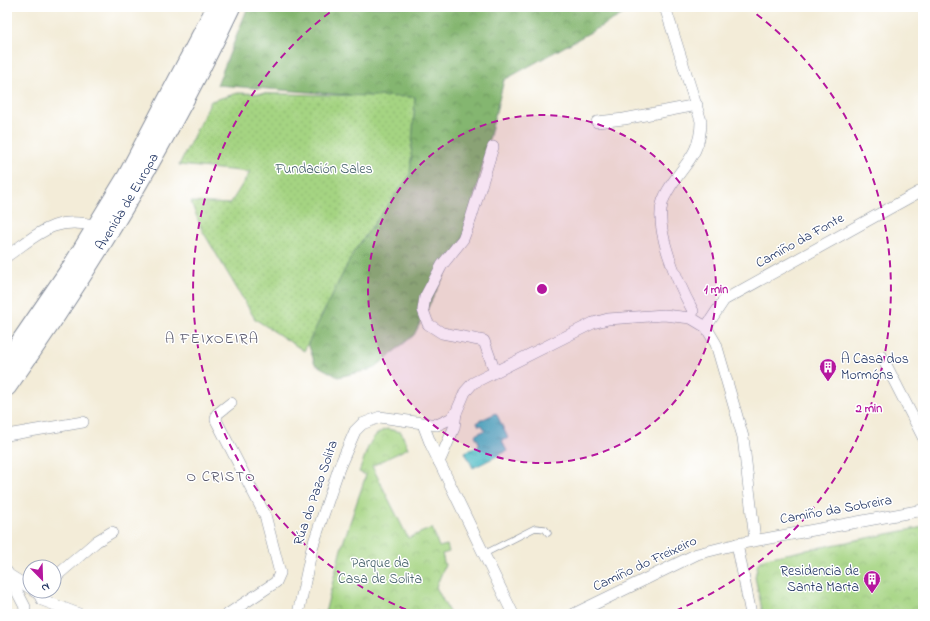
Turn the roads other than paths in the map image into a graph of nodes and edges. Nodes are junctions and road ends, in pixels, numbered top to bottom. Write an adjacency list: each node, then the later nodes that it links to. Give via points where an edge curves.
1 (216, 7): 8 (main road, Avenida de Europa, via 127,176)
2 (231, 7): 15 (main road, Avenida de Europa, via 206,60 114,226)
3 (665, 7): 4 (street)
4 (698, 105): 5 (street); 10 (street, via 701,134 697,150 664,196 660,210 662,228 672,262 693,311)
5 (597, 122)
6 (493, 148): 14 (street, via 463,240 442,265 425,296 423,310 428,324 442,333 484,341)
7 (919, 192): 11 (street, Camiño da Fonte, via 724,300)
8 (96, 226): 9 (street, via 80,222 51,226); 13 (main road, Avenida de Europa)
9 (7, 256)
10 (690, 318): 11 (street); 14 (street, via 664,315 608,319 593,323)
11 (706, 327): 26 (street, via 716,344 743,437)
12 (882, 357): 21 (street)
13 (7, 361)
14 (495, 372): 17 (street, via 473,383 465,392)
15 (7, 387)
16 (231, 403): 36 (street, via 217,414 216,420 265,515 280,573 276,582)
17 (456, 413): 19 (street, Rúa do Pazo Solita, via 437,425); 22 (street, via 454,428)
18 (83, 422): 20 (street)
19 (423, 424): 22 (street); 37 (street, Rúa do Pazo Solita, via 380,417 362,424 355,431 339,468 312,548)
20 (7, 435)
21 (923, 437)
22 (439, 462): 28 (street)
23 (923, 510): 26 (street, Camiño da Sobreira)
24 (112, 532): 29 (street, via 97,541)
25 (548, 533): 28 (lane, via 535,528)
26 (755, 540): 27 (street, Camiño do Freixeiro)
27 (737, 544): 39 (street, Camiño do Freixeiro, via 698,554); 40 (street)
28 (484, 554): 38 (street)
29 (62, 571)
30 (8, 573): 31 (street); 34 (street)
31 (22, 583)
32 (36, 599): 34 (street, via 34,605)
33 (49, 599): 35 (street)
34 (25, 610)
35 (79, 614)
36 (228, 614)
37 (298, 614)
38 (513, 614)
39 (574, 614)
40 (751, 614)

